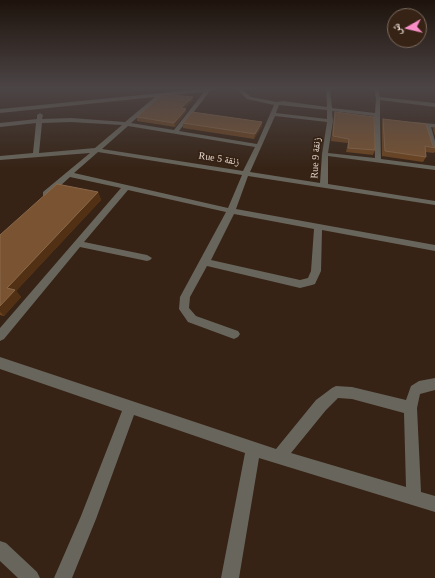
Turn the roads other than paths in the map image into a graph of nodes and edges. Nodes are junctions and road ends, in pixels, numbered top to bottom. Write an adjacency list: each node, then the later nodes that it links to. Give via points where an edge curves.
1 (39, 116): 10 (street)
2 (135, 116): 14 (street)
3 (189, 116): 19 (street)
4 (273, 116): 15 (street)
5 (290, 116): 11 (street)
6 (330, 116): 11 (street, Rue 9 زنقة)
7 (366, 116): 8 (street)
8 (377, 118): 9 (street); 26 (street)
9 (384, 120)
10 (38, 121): 14 (street, via 71,120); 16 (street); 23 (street)
11 (330, 121): 24 (street, Rue 9 زنقة)
12 (260, 123): 15 (street)
13 (405, 123): 17 (street)
14 (127, 124): 19 (street); 21 (street)
15 (268, 124): 20 (street)
16 (0, 125)
17 (426, 125): 18 (street); 22 (street)
18 (435, 126)
19 (176, 131): 20 (street)
20 (259, 146): 28 (street)
21 (98, 150): 23 (street, Rue 5 زنقة); 28 (street, Rue 5 زنقة); 29 (street)
22 (435, 150)
23 (36, 154): 25 (street, Rue 5 زنقة)
24 (326, 154): 26 (street); 30 (street, Rue 9 زنقة)
25 (0, 158)
26 (378, 160): 27 (street)
27 (435, 168)
28 (245, 173): 30 (street, Rue 5 زنقة); 34 (street)
29 (68, 174): 31 (street); 32 (street)
30 (324, 185): 33 (street, Rue 5 زنقة)
31 (126, 188): 34 (street); 36 (street)
32 (40, 200)
33 (435, 203)
34 (231, 211): 35 (street); 39 (street)
35 (318, 227): 37 (street); 39 (street, via 316,271 312,281 300,284)
36 (78, 244): 38 (street); 41 (street)
37 (435, 248)
38 (147, 258)
39 (205, 262): 40 (street, via 185,296 184,309 188,316 197,322)
40 (234, 334)
41 (0, 336)
42 (0, 363): 44 (street)
43 (435, 384): 45 (street, via 415,390)
44 (130, 407): 46 (street); 52 (street)
45 (410, 408): 47 (street, via 352,393 336,392 320,405); 48 (street)
46 (253, 449): 47 (street); 53 (street)
47 (279, 457): 48 (street)
48 (414, 498): 49 (street)
49 (435, 504)
50 (0, 549): 51 (street)
51 (31, 578)
52 (63, 578)
53 (230, 578)

